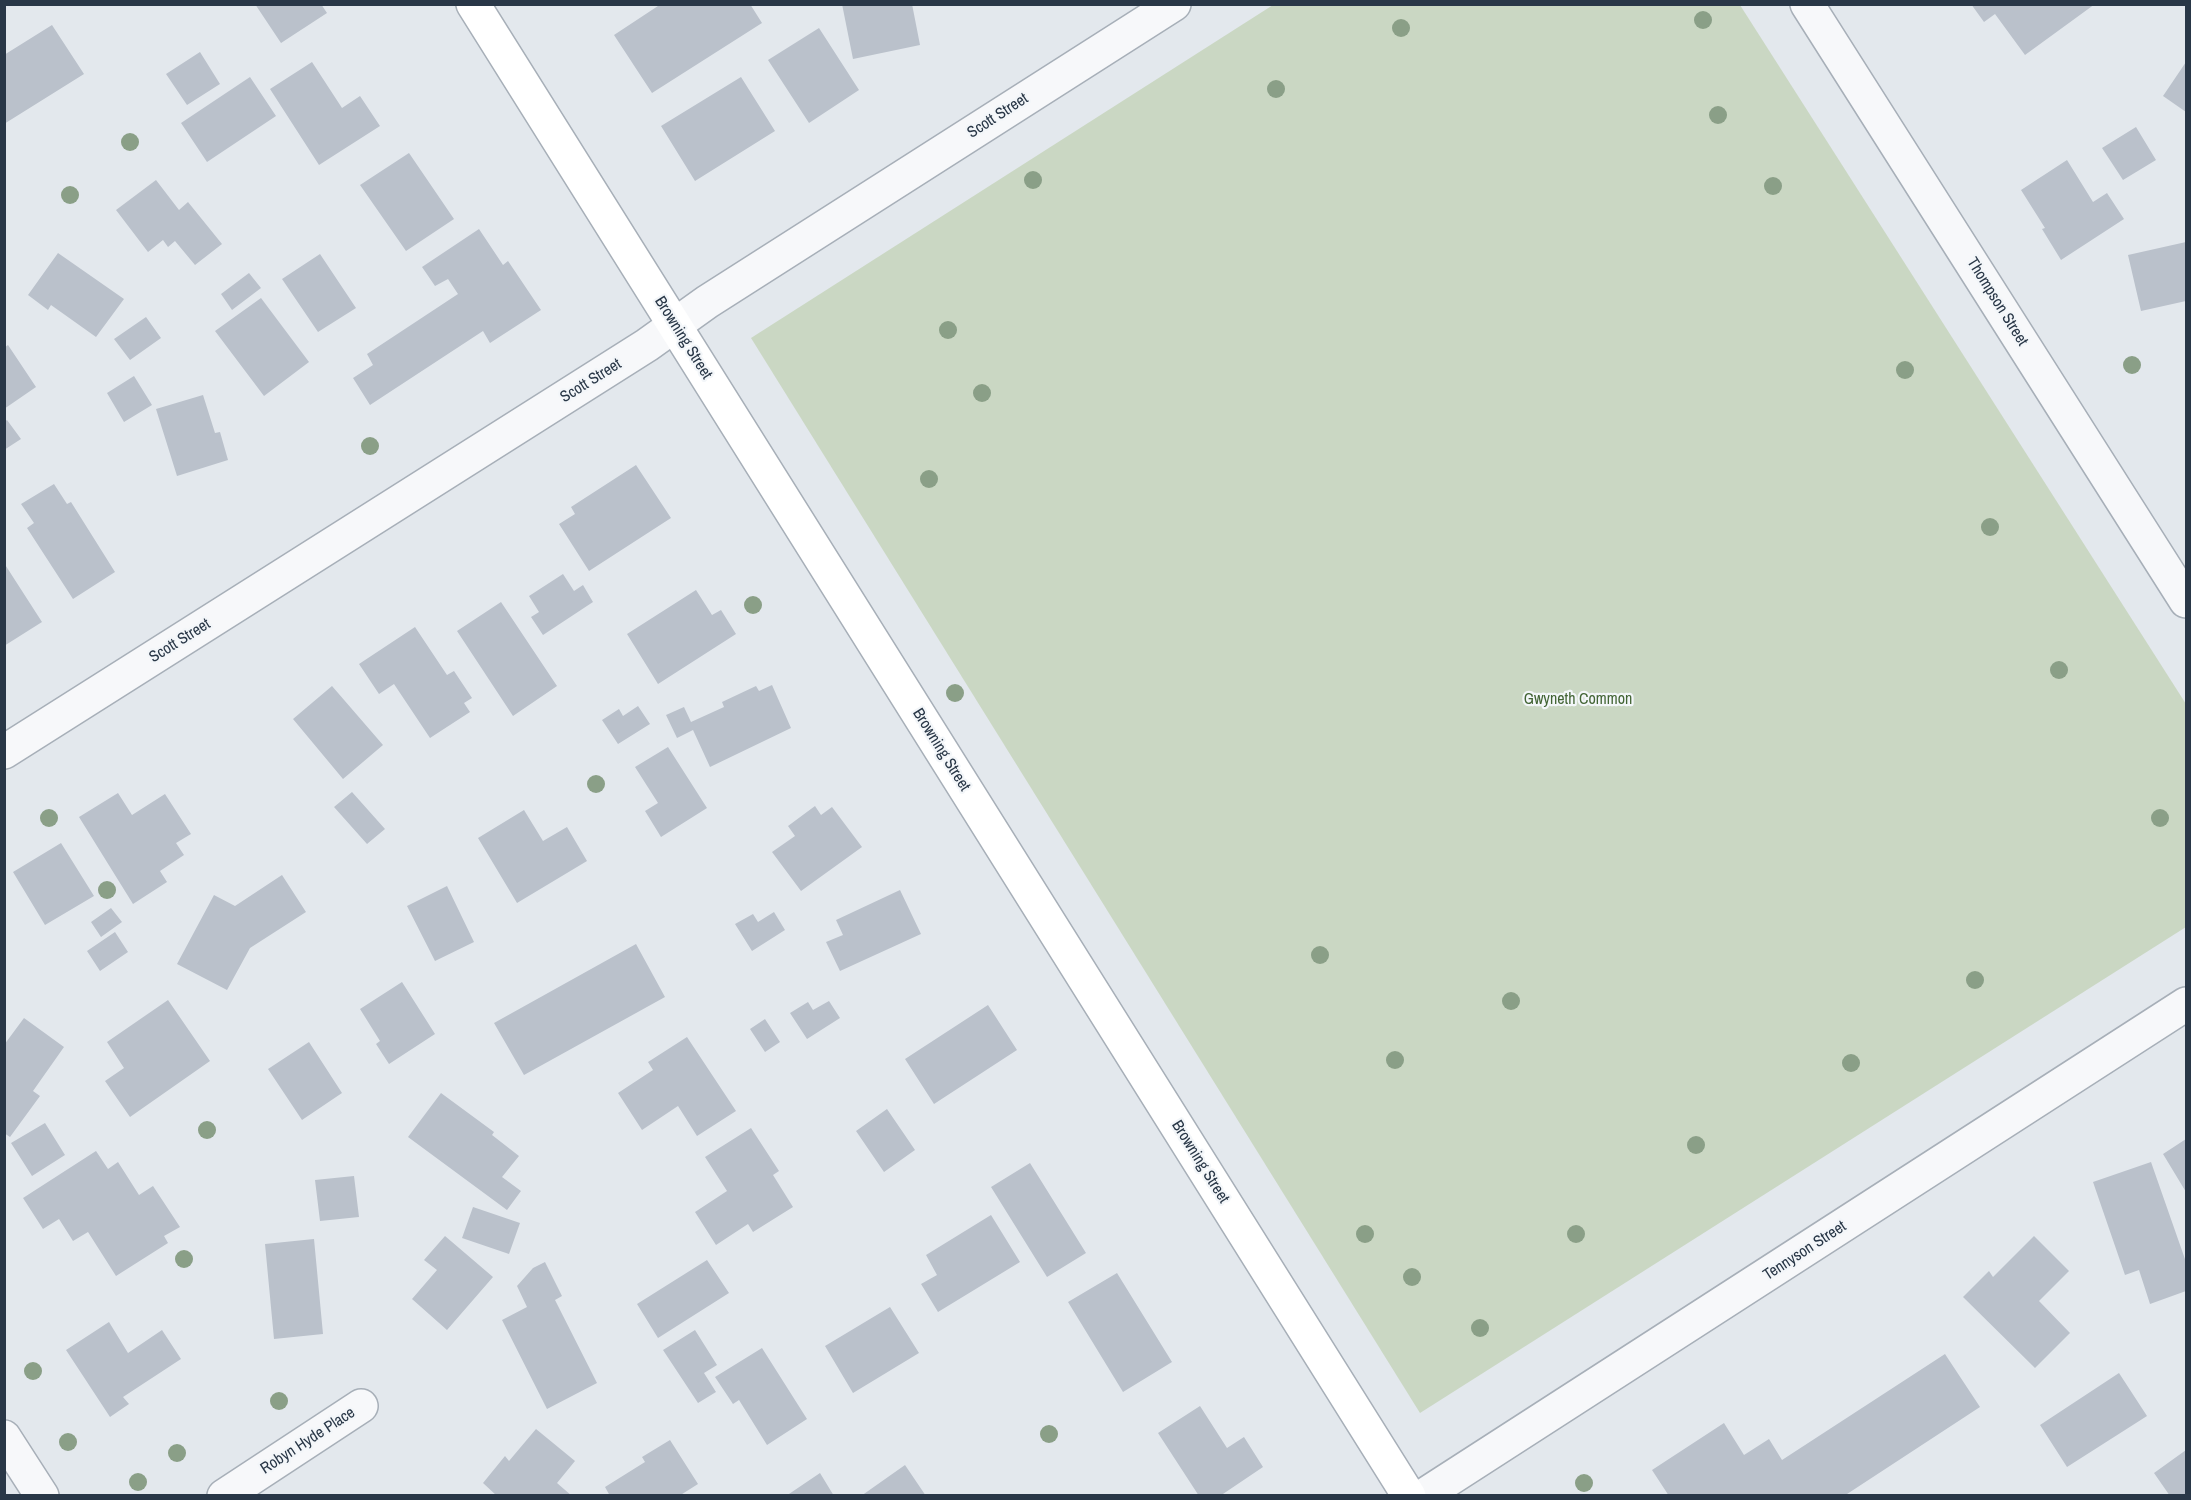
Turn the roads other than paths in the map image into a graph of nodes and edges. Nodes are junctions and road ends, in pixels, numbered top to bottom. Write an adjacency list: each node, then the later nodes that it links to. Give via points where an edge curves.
1 (473, 4): 4 (street, Browning Street)
2 (1174, 4): 4 (street, Scott Street)
3 (1807, 4): 5 (street, Thompson Street)
4 (675, 325): 6 (street, Scott Street); 12 (street, Browning Street)
5 (2187, 601)
6 (4, 752)
7 (2187, 1004): 13 (street, Tennyson Street)
8 (361, 1406): 11 (street, Robyn Hyde Place)
9 (4, 1437): 10 (street)
10 (42, 1496)
11 (224, 1496)
12 (1409, 1496)
13 (1423, 1496)

